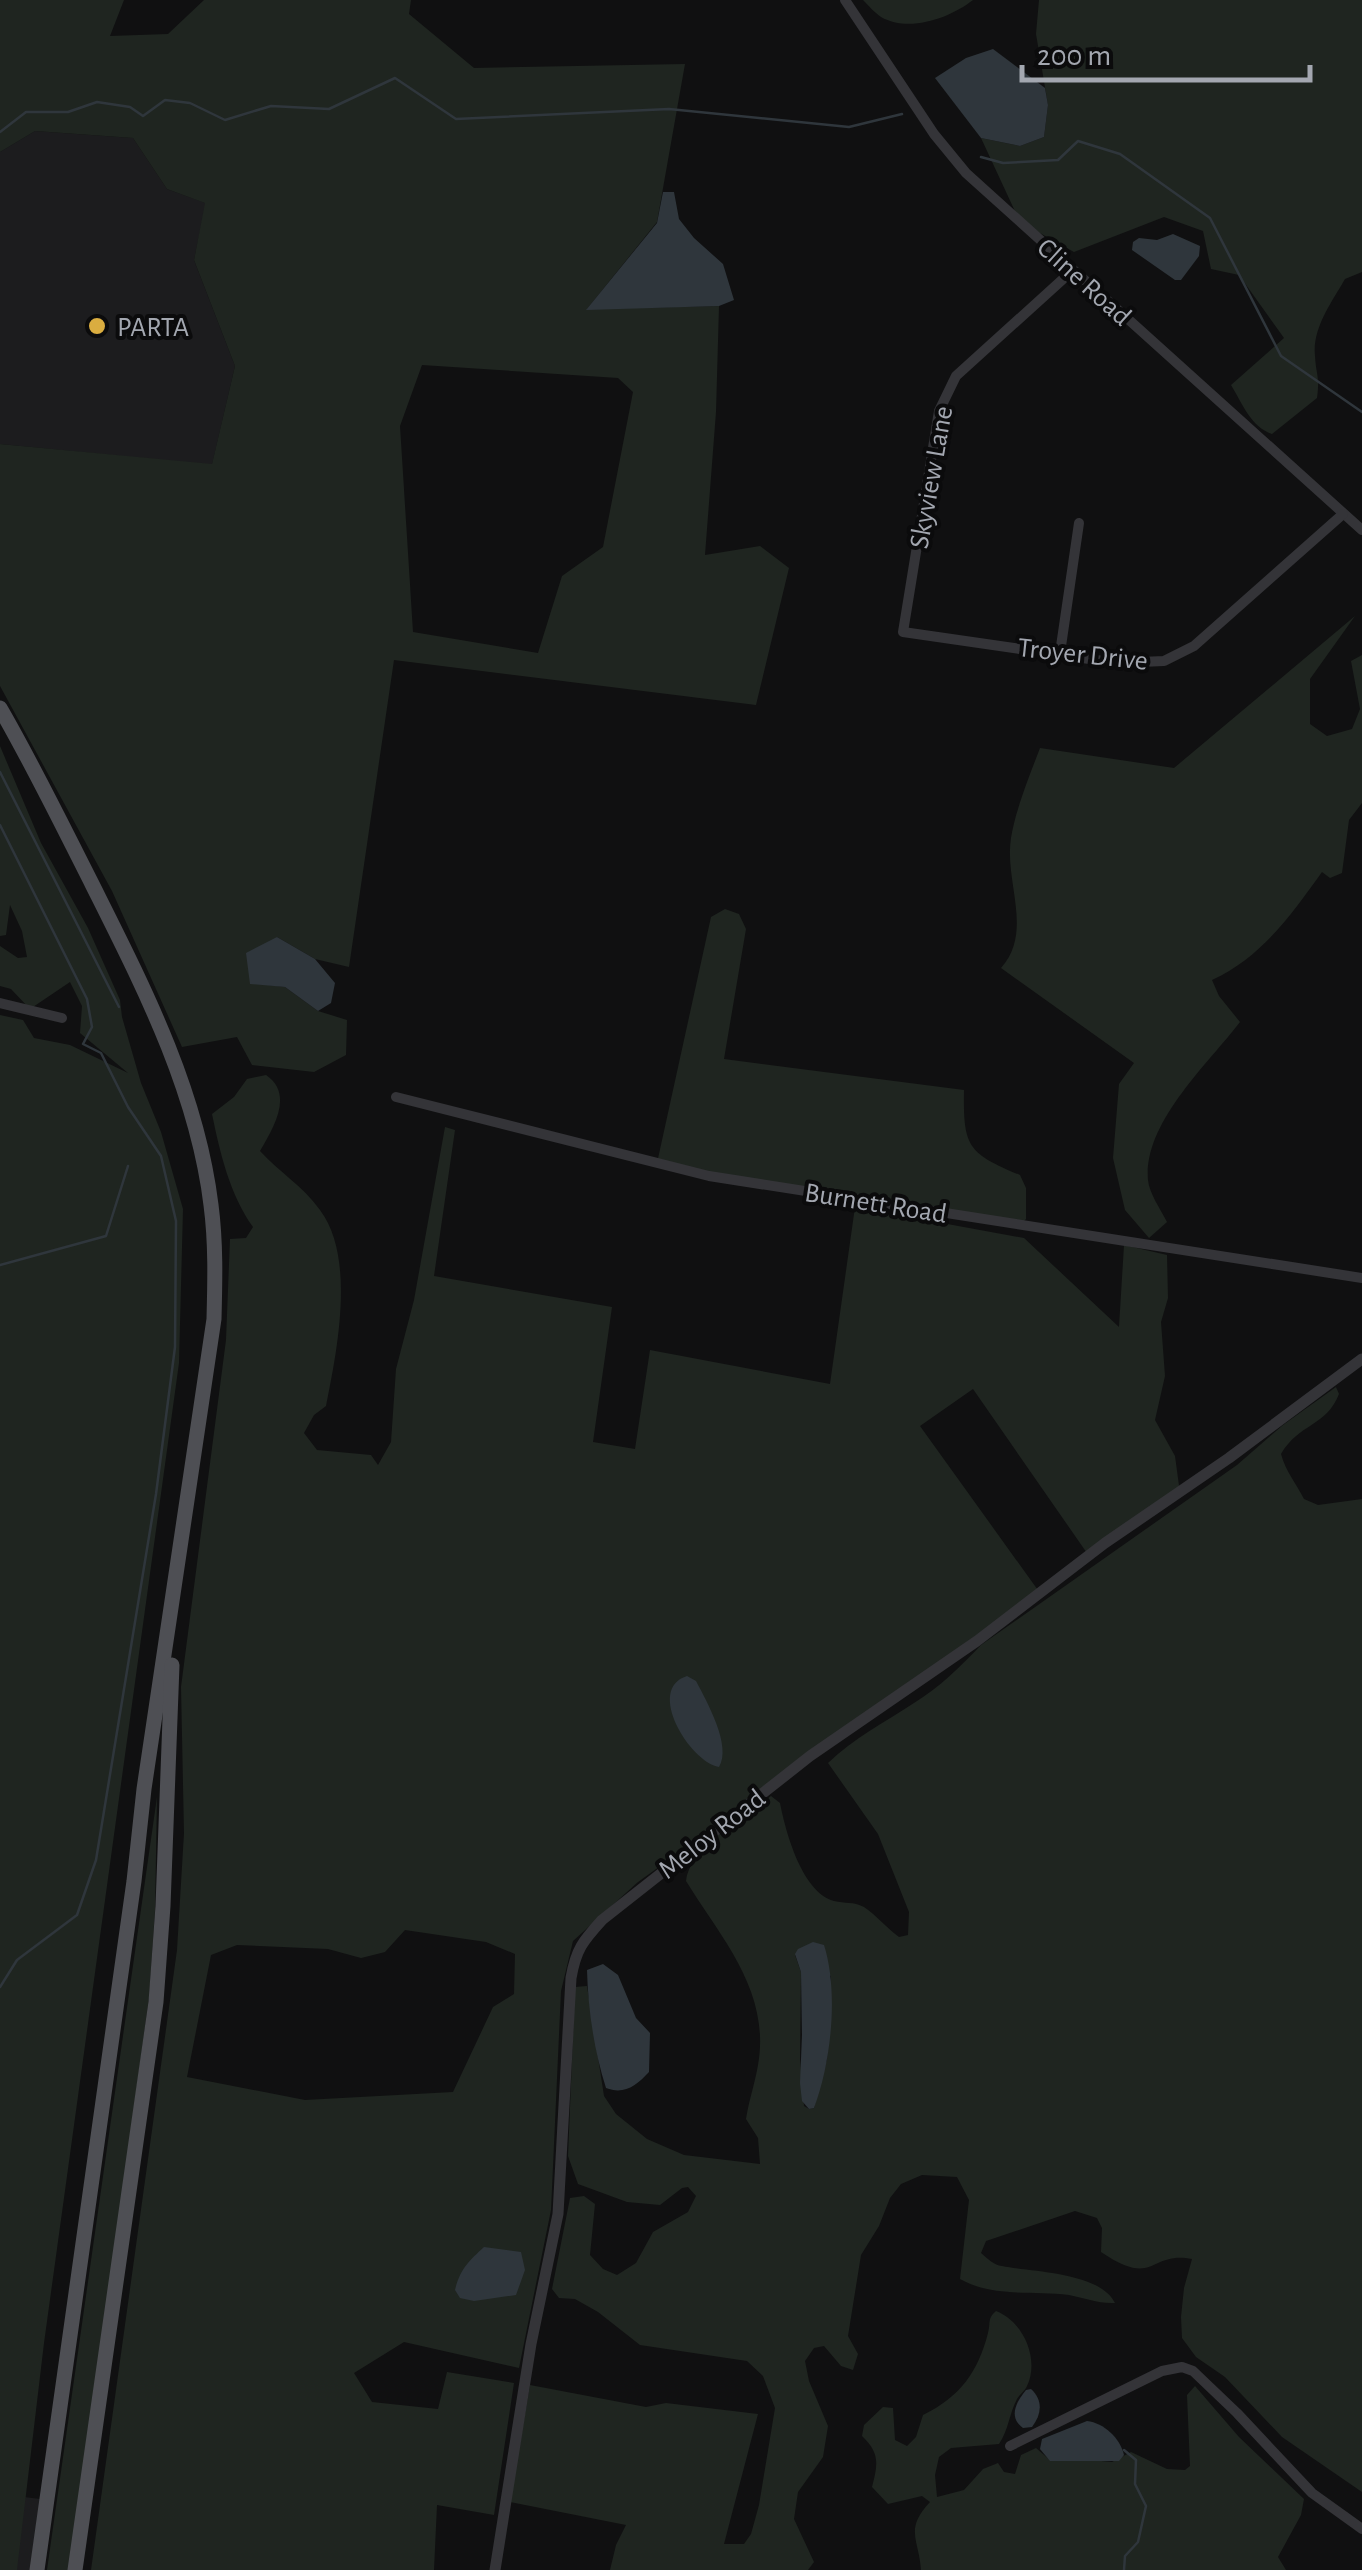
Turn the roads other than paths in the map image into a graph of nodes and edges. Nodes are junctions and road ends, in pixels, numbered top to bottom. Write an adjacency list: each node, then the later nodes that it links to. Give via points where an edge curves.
1 (846, 0): 2 (street, Cline Road, via 960,167)
2 (1073, 270): 3 (street, Cline Road); 6 (street, Skyview Lane, via 964,368 942,401 902,626 908,634)
3 (1343, 514): 5 (street, Cline Road); 7 (street, Troyer Drive, via 1185,652 1138,664)
4 (1079, 523): 7 (street)
5 (1362, 530)
6 (950, 637): 7 (street, Troyer Drive)
7 (1060, 653)
8 (0, 708): 14 (main road, via 159,1022 208,1184 214,1320)
9 (0, 1003): 10 (street)
10 (62, 1018)
11 (396, 1097): 12 (street, Burnett Road, via 709,1176)
12 (1362, 1278)
13 (1362, 1358): 19 (street, Meloy Road, via 810,1756 615,1910 576,1952 558,2214)
14 (176, 1591): 17 (main road); 18 (main road, via 155,2016)
15 (1010, 2446): 16 (street, via 1162,2371 1182,2368 1230,2404 1312,2493)
16 (1362, 2529)
17 (37, 2570)
18 (75, 2570)
19 (495, 2570)

